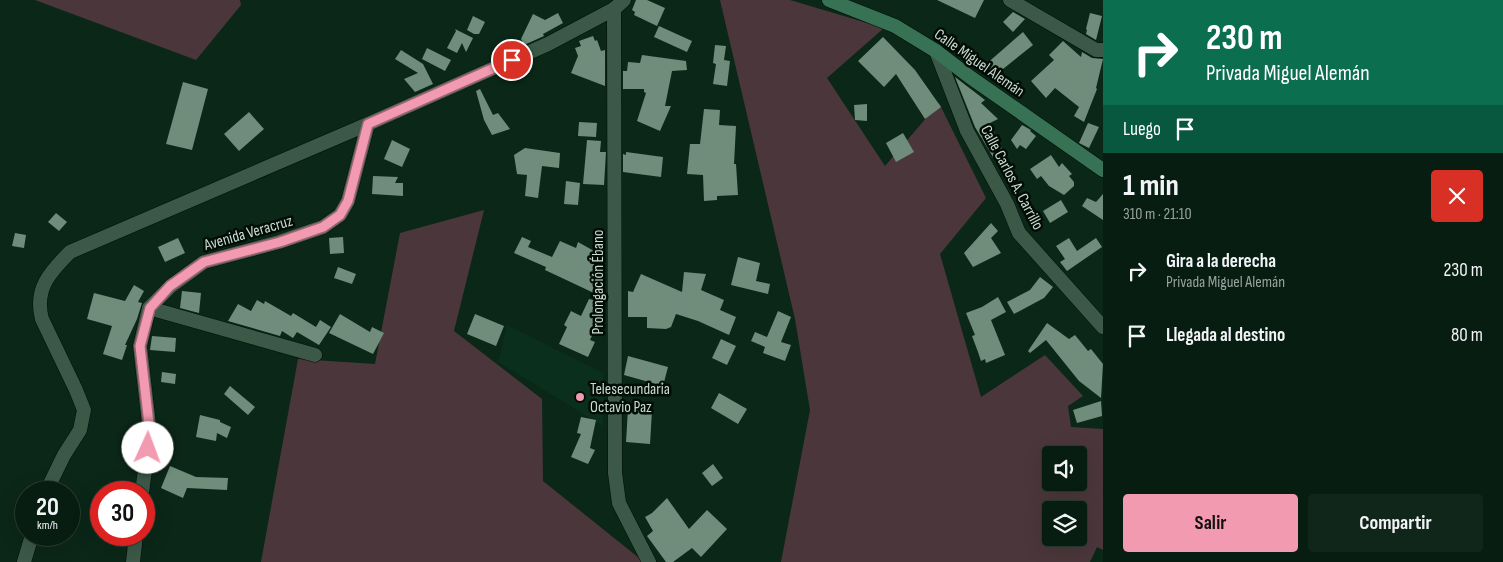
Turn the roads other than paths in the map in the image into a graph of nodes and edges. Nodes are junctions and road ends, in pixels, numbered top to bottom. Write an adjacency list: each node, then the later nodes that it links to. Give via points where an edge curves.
1 (829, 0): 5 (main road, Calle Miguel Alemán, via 895,26)
2 (1010, 0): 4 (street, via 1096,50)
3 (619, 4): 6 (street, via 548,44); 17 (street, Prolongación Ébano, via 615,472 619,503)
4 (1103, 50)
5 (936, 51): 7 (main road, Calle Miguel Alemán); 9 (street, Calle Carlos A. Carrillo, via 967,131 1019,233)
6 (368, 124): 8 (street, Avenida Veracruz, via 348,201 340,215 323,227 280,242 204,262 170,286); 11 (street, via 70,252 53,269 44,283 39,308 84,410 80,430)
7 (1103, 170)
8 (150, 308): 10 (street); 12 (street, Avenida Veracruz, via 140,346 150,433)
9 (1103, 327)
10 (315, 355)
11 (51, 481)
12 (143, 481)
13 (29, 546): 15 (street)
14 (135, 546): 16 (street)
15 (24, 562)
16 (133, 562)
17 (649, 562)

